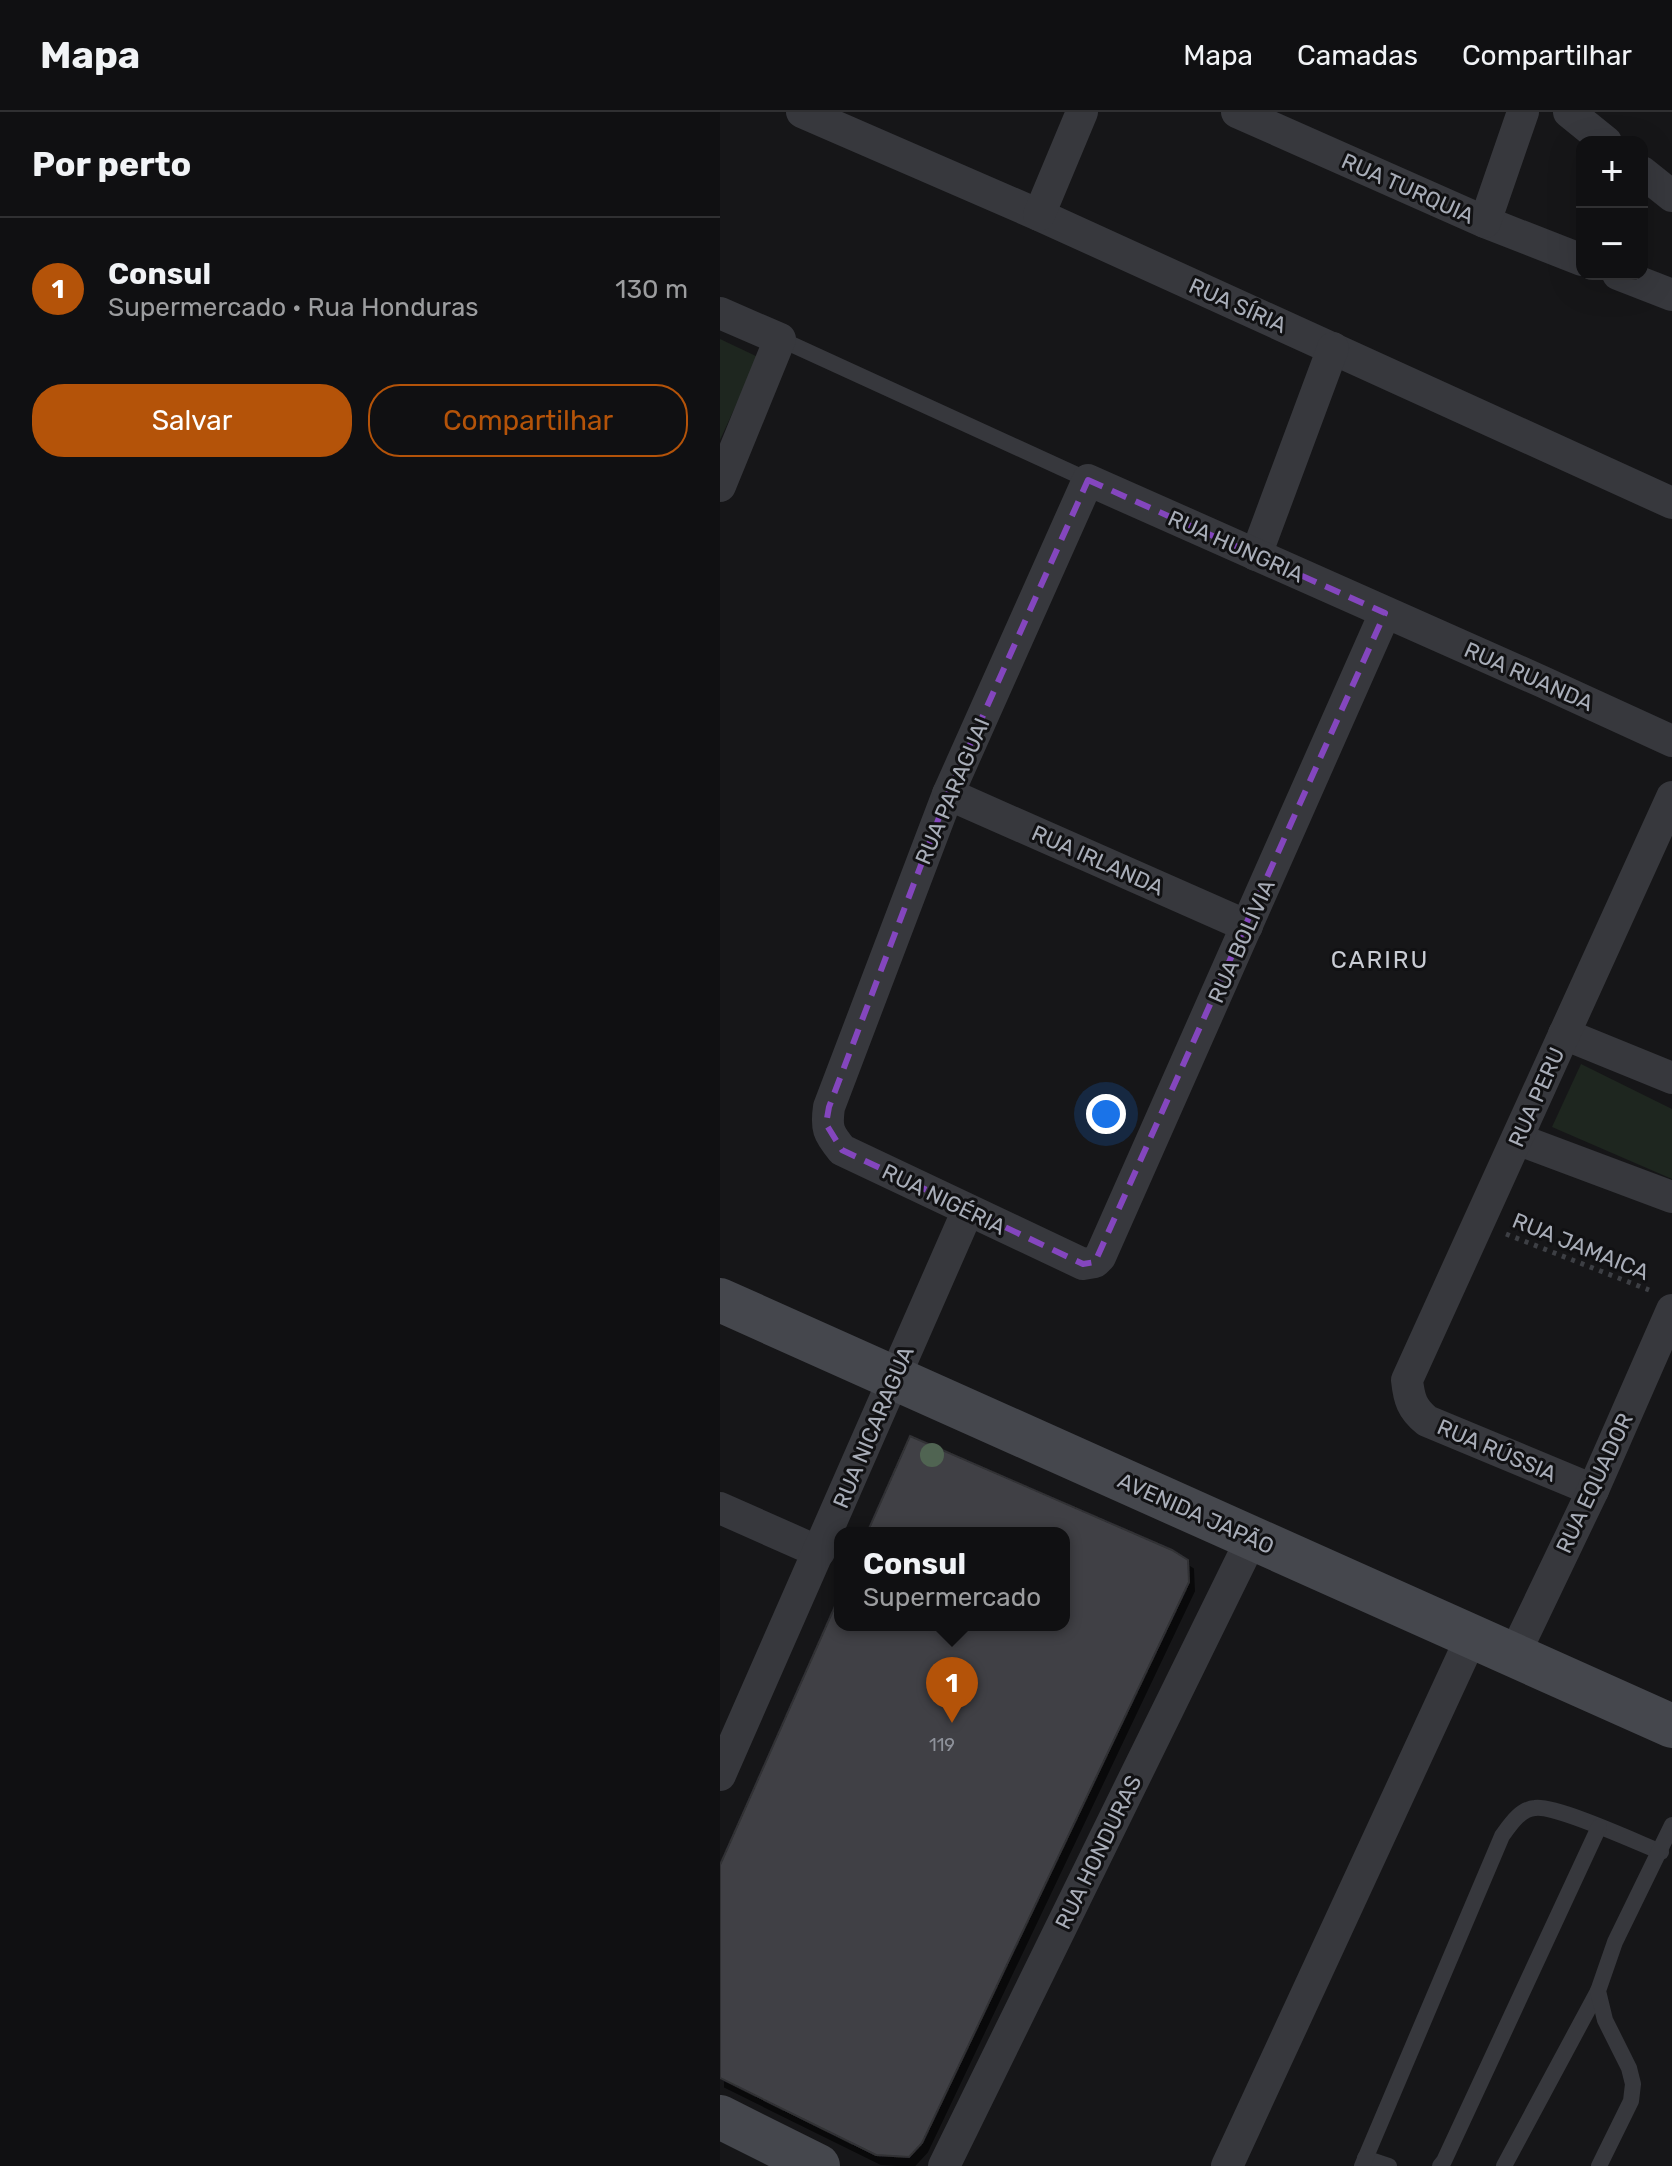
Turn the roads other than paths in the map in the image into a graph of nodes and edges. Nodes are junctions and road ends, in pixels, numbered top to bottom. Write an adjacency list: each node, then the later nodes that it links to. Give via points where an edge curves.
1 (802, 112): 9 (street, RUA SÍRIA)
2 (1082, 112): 9 (street)
3 (1237, 112): 10 (street, RUA TURQUIA)
4 (1523, 112): 10 (street)
5 (1569, 112): 6 (street)
6 (1599, 136)
7 (1648, 177): 8 (street)
8 (1672, 196)
9 (1039, 215): 16 (street, RUA SÍRIA)
10 (1485, 222): 11 (street, RUA TURQUIA)
11 (1576, 258)
12 (1633, 280): 13 (street)
13 (1672, 295)
14 (720, 313): 15 (street)
15 (780, 339): 17 (lane); 18 (street)
16 (1333, 348): 19 (street, RUA SÍRIA); 20 (street)
17 (1088, 480): 20 (street, RUA HUNGRIA); 23 (street, RUA PARAGUAI)
18 (720, 486)
19 (1672, 503)
20 (1256, 555): 21 (street, RUA HUNGRIA)
21 (1385, 613): 22 (street, RUA RUANDA); 25 (street, RUA BOLÍVIA)
22 (1672, 741)
23 (948, 794): 25 (street, RUA IRLANDA); 28 (street, RUA PARAGUAI)
24 (1672, 797): 26 (street, RUA PERU)
25 (1247, 926): 32 (street, RUA BOLÍVIA, via 1100,1257)
26 (1564, 1034): 27 (street); 29 (street, RUA PERU)
27 (1672, 1078)
28 (829, 1107): 31 (street, RUA NIGÉRIA, via 826,1124 842,1150)
29 (1517, 1139): 30 (street); 36 (street, RUA PERU, via 1407,1380)
30 (1672, 1197)
31 (968, 1210): 32 (street, RUA NIGÉRIA); 35 (street, RUA NICARAGUA)
32 (1091, 1264)
33 (720, 1300): 35 (street, AVENIDA JAPÃO)
34 (1665, 1302): 37 (street, RUA EQUADOR)
35 (894, 1378): 39 (street, AVENIDA JAPÃO); 40 (street, RUA NICARAGUA)
36 (1409, 1399): 37 (street, RUA RÚSSIA, via 1427,1421)
37 (1593, 1490): 42 (street, RUA EQUADOR)
38 (720, 1508): 40 (street)
39 (1252, 1538): 41 (street, AVENIDA JAPÃO); 52 (street, RUA HONDURAS)
40 (819, 1552): 44 (street, RUA NICARAGUA)
41 (1472, 1636): 42 (street, AVENIDA JAPÃO); 53 (street)
42 (1514, 1655): 43 (street, AVENIDA JAPÃO)
43 (1672, 1726)
44 (721, 1769)
45 (1672, 1825): 47 (lane)
46 (1599, 1827): 47 (lane); 50 (lane, via 1534,1808 1516,1817 1502,1836); 55 (lane)
47 (1661, 1852): 48 (lane, via 1615,1942)
48 (1598, 1991): 56 (lane); 57 (lane, via 1633,2084 1631,2101)
49 (720, 2117): 51 (street)
50 (1364, 2162): 54 (lane)
51 (818, 2166)
52 (944, 2166)
53 (1227, 2166)
54 (1389, 2166)
55 (1440, 2166)
56 (1504, 2166)
57 (1599, 2166)

